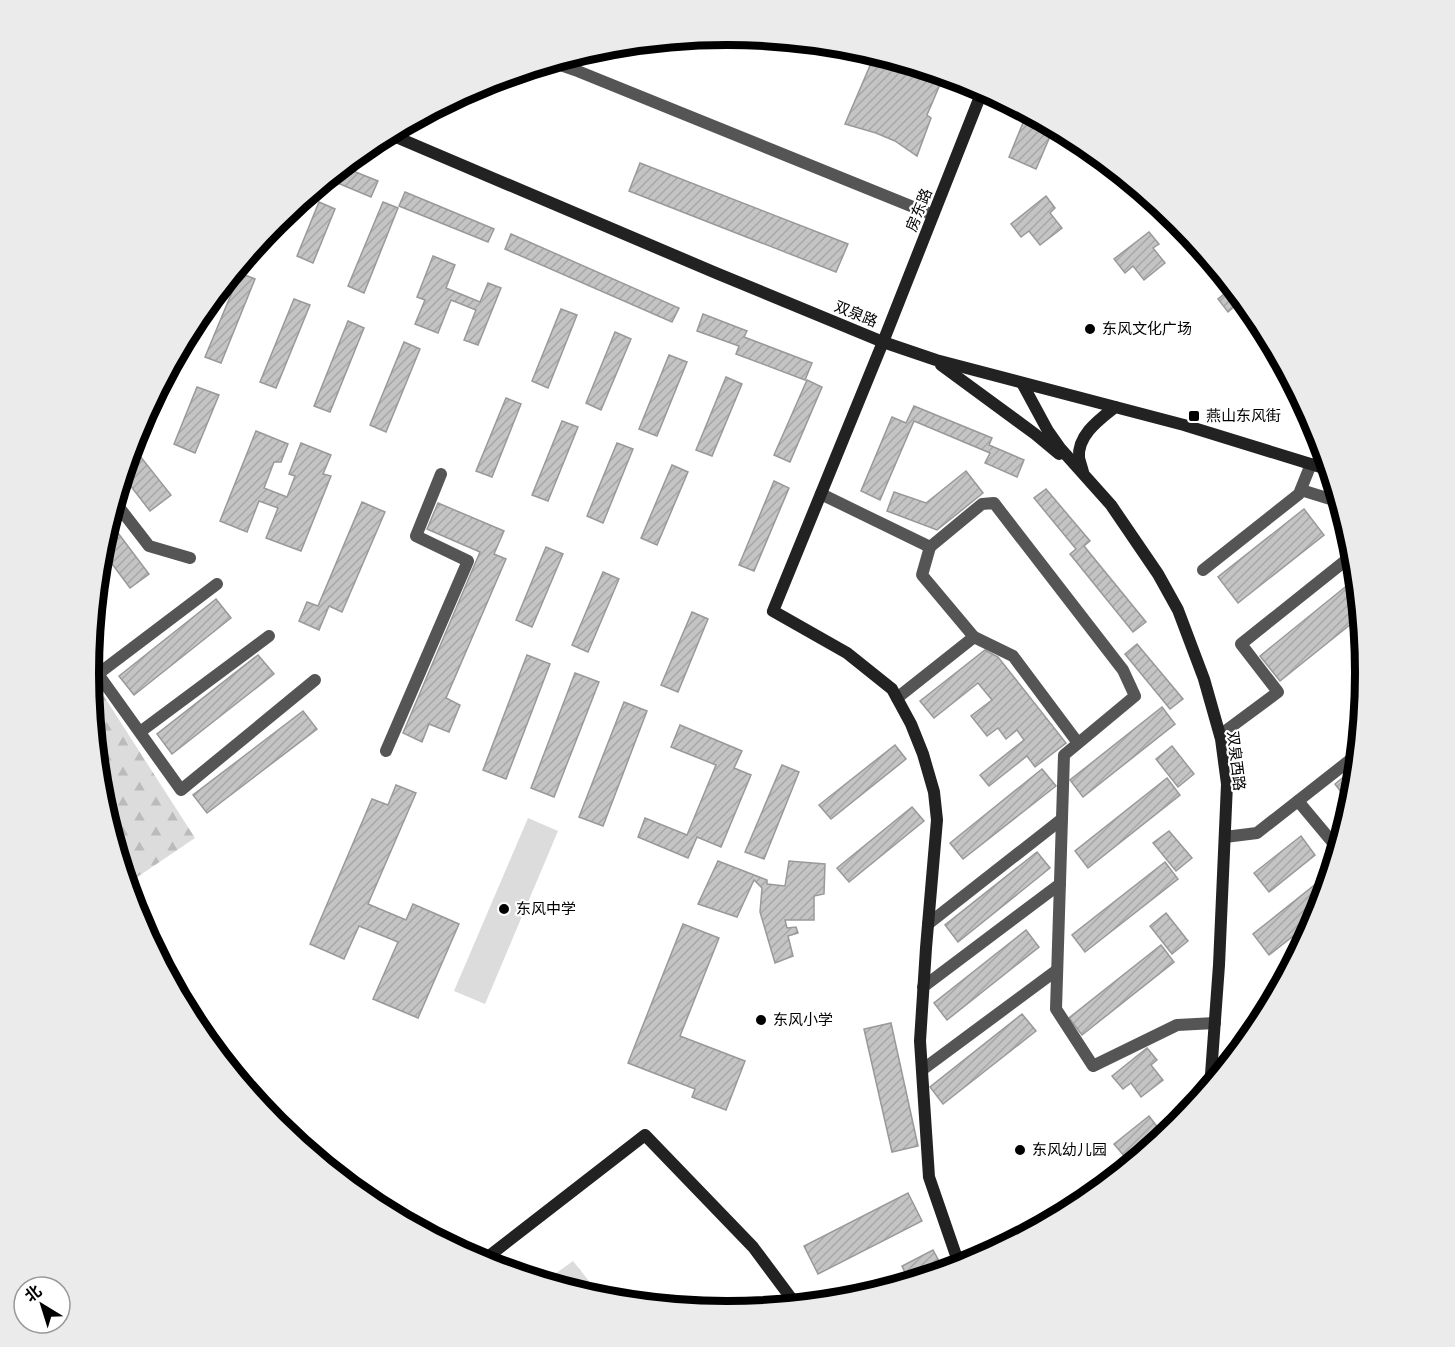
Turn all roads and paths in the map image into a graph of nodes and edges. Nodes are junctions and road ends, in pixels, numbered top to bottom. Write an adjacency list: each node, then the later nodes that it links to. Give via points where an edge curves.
1 (564, 66): 4 (street)
2 (979, 98): 4 (street, 房东路)
3 (399, 138): 5 (street, 双泉路)
4 (933, 214): 5 (street, 房东路)
5 (883, 342): 6 (street, 双泉路); 14 (street, 房东路)
6 (936, 360): 7 (street, 双泉路); 11 (street, 双泉西路)
7 (1022, 383): 8 (street, 双泉路); 11 (street, 双泉西路, via 1048,431)
8 (1115, 407): 9 (street, 双泉路); 11 (street, via 1095,423 1083,441 1079,456)
9 (1311, 464): 10 (street, 双泉路); 13 (street)
10 (1322, 467)
11 (1083, 473): 27 (street, 双泉西路, via 1136,540 1178,610)
12 (441, 474): 29 (street, via 416,536 468,561)
13 (1301, 490): 15 (street); 20 (street)
14 (821, 494): 17 (street); 25 (street, 房东路, via 773,611 847,653 892,689)
15 (1332, 499)
16 (121, 509): 18 (street, via 149,546)
17 (930, 547): 23 (street, via 922,575); 28 (street, via 982,504 994,503 1123,670 1135,696)
18 (190, 558)
19 (1346, 560): 27 (street, via 1241,644 1278,692)
20 (1203, 570)
21 (217, 584): 26 (street, via 99,674)
22 (269, 636): 26 (street)
23 (974, 637): 25 (street); 28 (street, via 1013,656)
24 (315, 680): 26 (street, via 181,790)
25 (897, 698): 36 (street, via 923,754 934,792 937,820)
26 (140, 732)
27 (1220, 735): 33 (street, 双泉西路, via 1227,784)
28 (1078, 743): 32 (street, via 1064,755)
29 (387, 751)
30 (1350, 760): 31 (street)
31 (1298, 801): 33 (street, via 1257,833); 34 (street)
32 (1062, 819): 35 (street); 36 (street)
33 (1225, 837): 39 (street, 双泉西路)
34 (1333, 843)
35 (1060, 884): 37 (street); 38 (street)
36 (928, 924): 38 (street)
37 (1057, 970): 39 (street, via 1056,1009 1093,1066 1177,1025); 40 (street)
38 (923, 987): 40 (street)
39 (1215, 1023): 41 (street, 双泉西路)
40 (922, 1070): 43 (street, via 929,1177)
41 (1211, 1074)
42 (490, 1255): 44 (street, via 645,1136 753,1247)
43 (957, 1258)
44 (792, 1299)

